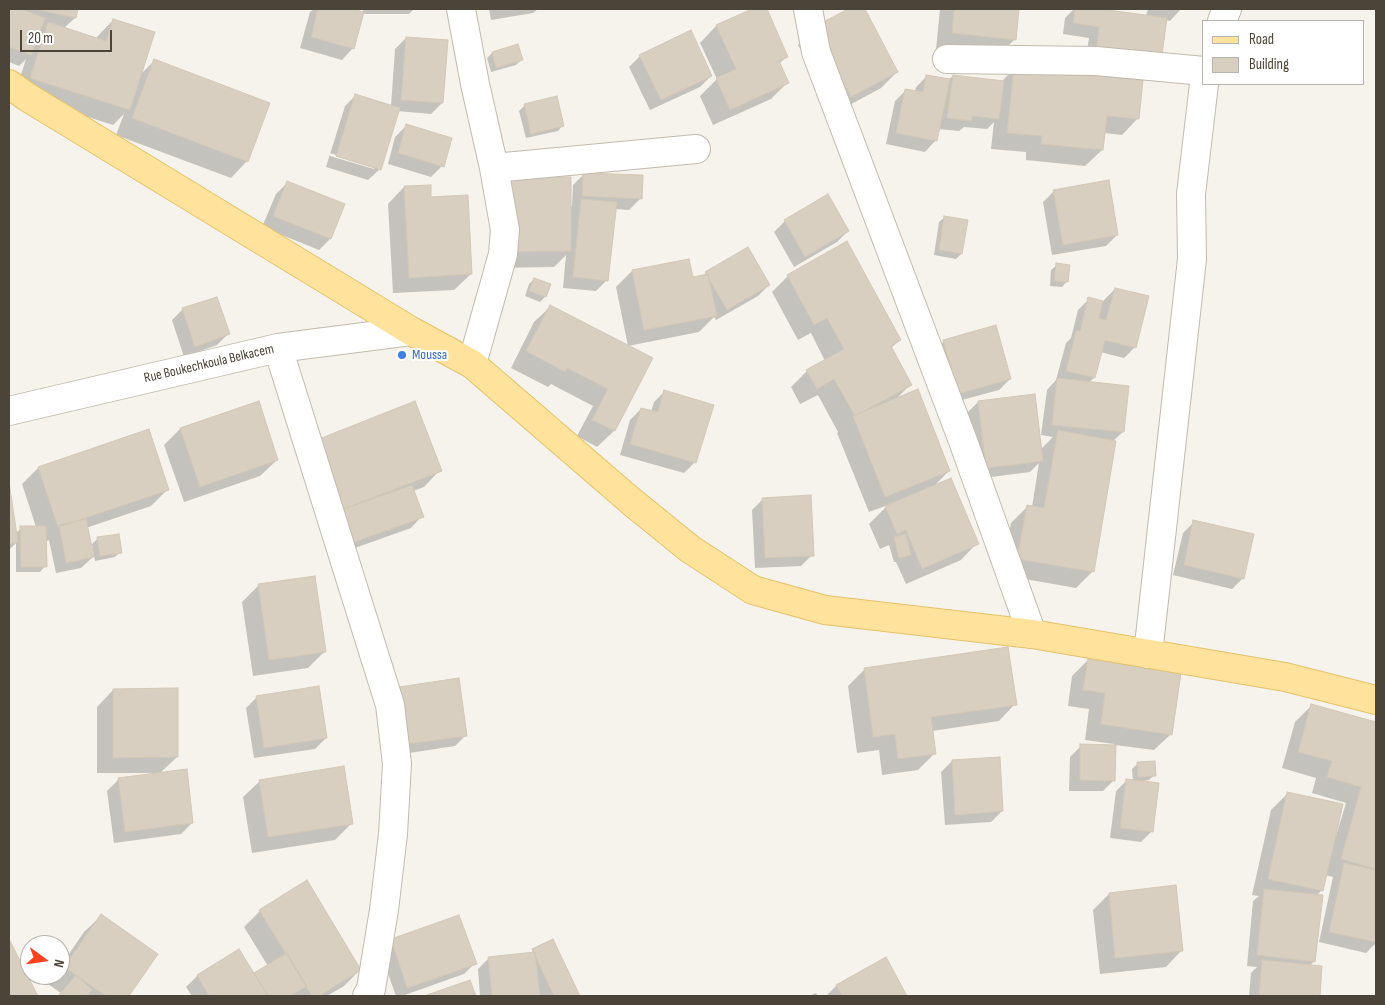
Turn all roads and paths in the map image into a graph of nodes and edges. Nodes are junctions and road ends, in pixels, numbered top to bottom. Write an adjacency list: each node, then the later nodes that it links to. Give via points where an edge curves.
1 (461, 9): 8 (street)
2 (808, 9): 13 (street, via 816,52)
3 (947, 59): 4 (street, via 1096,61)
4 (1202, 71)
5 (9, 84): 9 (main road)
6 (1204, 85): 14 (street, via 1191,194 1192,259)
7 (696, 148): 8 (street)
8 (494, 168): 11 (street, via 505,230 503,254)
9 (411, 330): 10 (street, Rue Boukechkoula Belkacem); 11 (main road)
10 (278, 348): 12 (street, Rue Boukechkoula Belkacem); 16 (street, via 390,705 397,764 393,834)
11 (472, 364): 13 (main road, via 632,502 690,548 753,590 825,610)
12 (9, 411)
13 (1032, 634): 14 (main road)
14 (1148, 654): 15 (main road, via 1285,677)
15 (1376, 700)
16 (372, 994)

